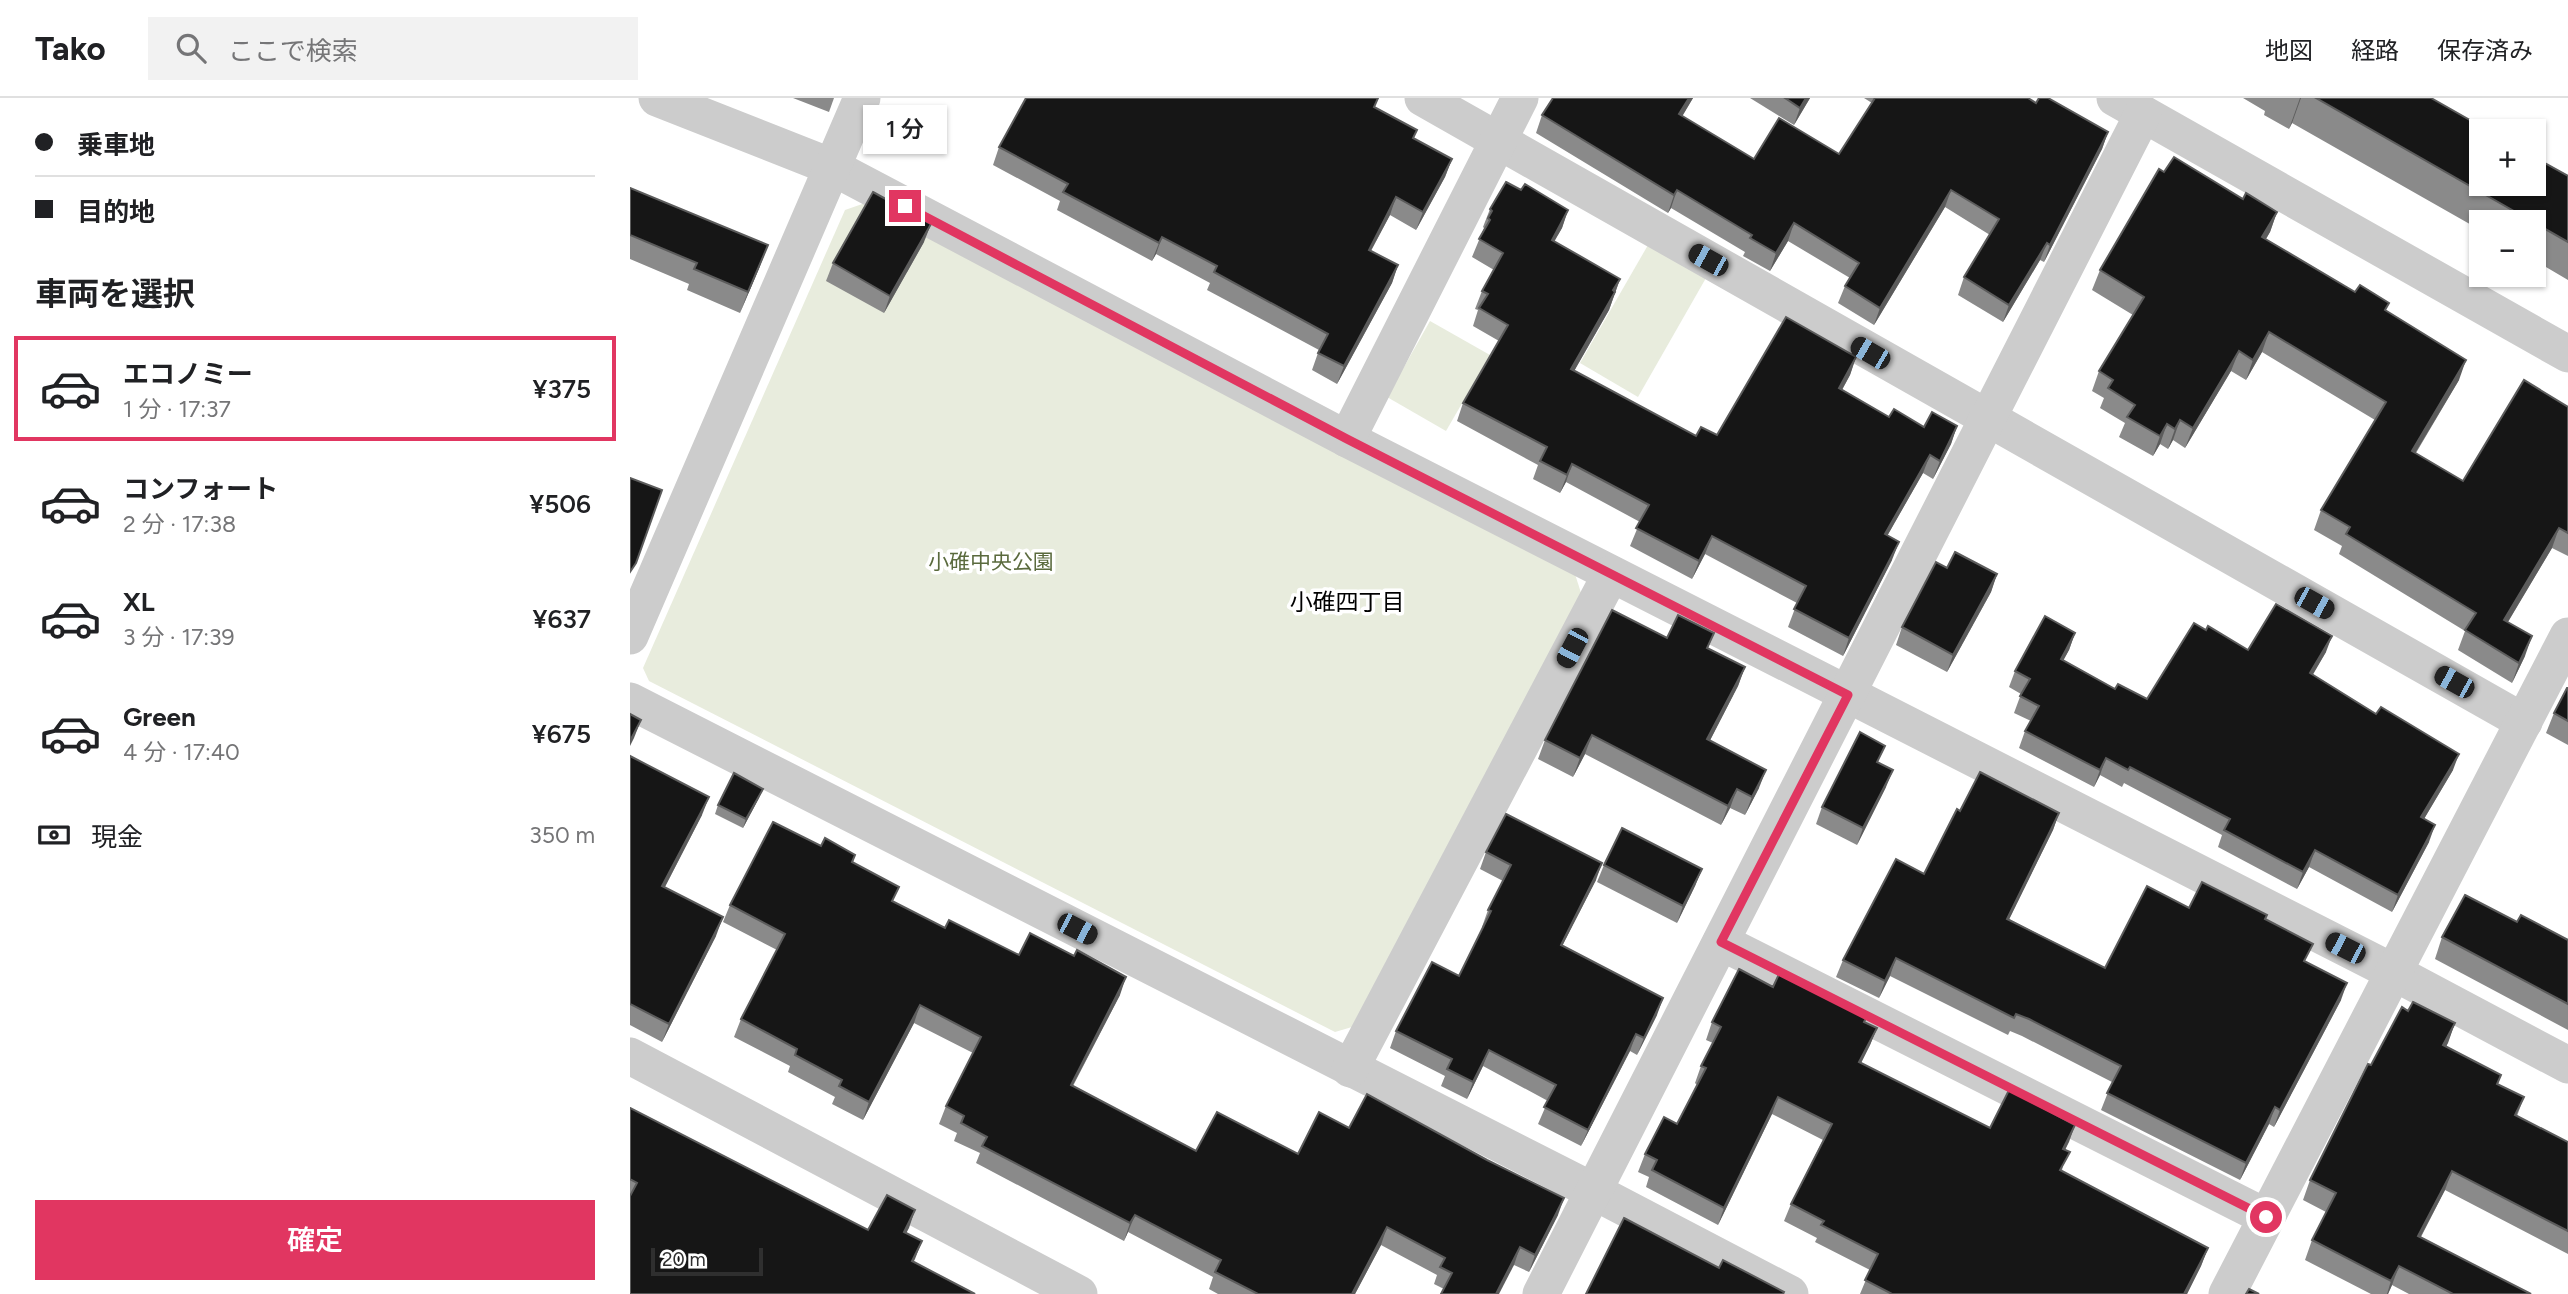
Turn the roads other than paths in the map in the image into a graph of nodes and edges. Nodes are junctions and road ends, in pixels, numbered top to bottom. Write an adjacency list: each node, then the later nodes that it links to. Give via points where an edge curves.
1 (657, 98): 7 (street)
2 (862, 98): 7 (street)
3 (1423, 98): 6 (street)
4 (1520, 98): 6 (street)
5 (2134, 105): 8 (street); 9 (street)
6 (1498, 141): 9 (street); 10 (street)
7 (832, 167): 10 (street); 12 (street)
8 (2568, 354)
9 (1987, 419): 14 (street); 16 (street)
10 (1347, 439): 11 (street)
11 (1611, 574): 14 (street); 21 (street)
12 (630, 636)
13 (2568, 636): 16 (street)
14 (1848, 695): 17 (street); 18 (street)
15 (630, 701): 21 (street)
16 (2524, 722): 18 (street)
17 (1721, 942): 22 (street); 23 (street)
18 (2395, 973): 20 (street); 23 (street)
19 (630, 1056): 24 (street)
20 (2568, 1065)
21 (1350, 1069): 22 (street)
22 (1594, 1191): 25 (street); 26 (street)
23 (2266, 1217): 27 (street)
24 (1079, 1294)
25 (1541, 1294)
26 (1790, 1294)
27 (2227, 1294)

